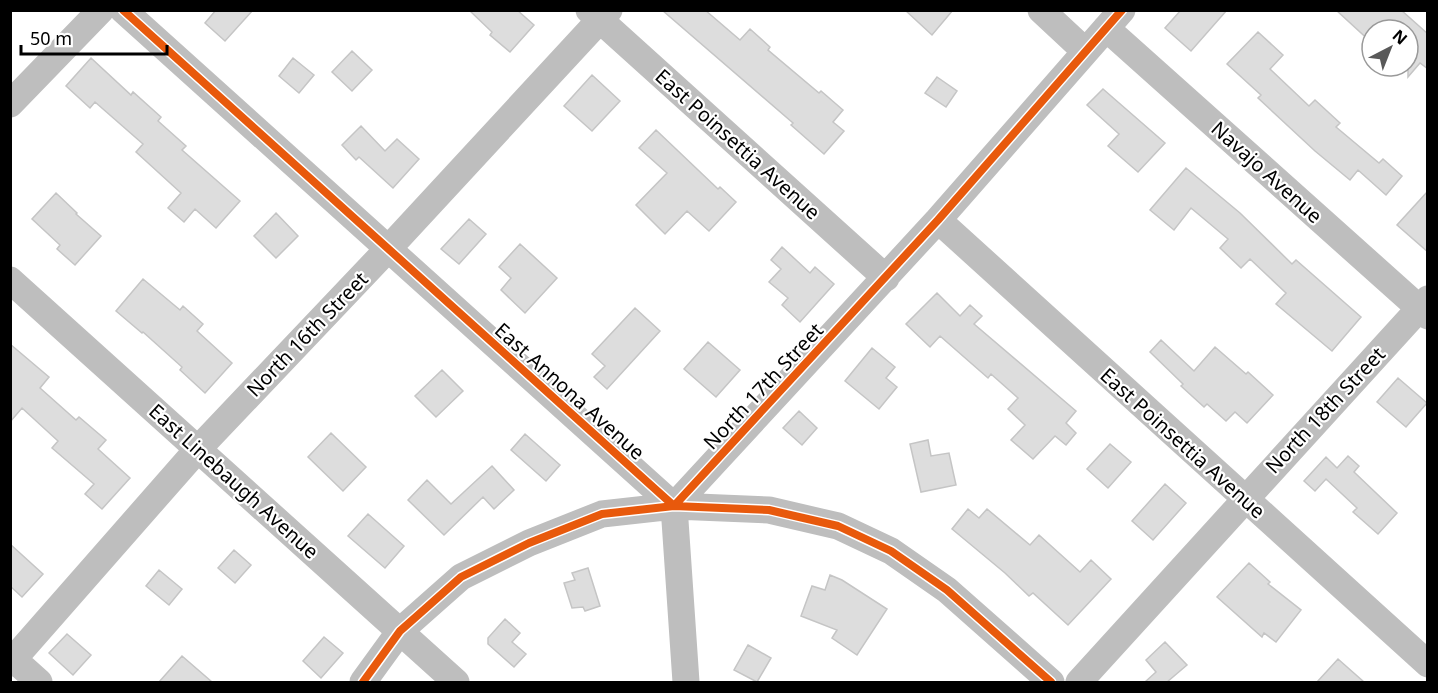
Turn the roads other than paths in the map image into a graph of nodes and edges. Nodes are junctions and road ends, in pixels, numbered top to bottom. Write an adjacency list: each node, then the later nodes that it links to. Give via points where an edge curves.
1 (101, 10): 7 (street)
2 (123, 10): 9 (street, East Annona Avenue)
3 (1041, 10): 6 (street)
4 (600, 14): 9 (street, North 16th Street); 10 (street, East Poinsettia Avenue)
5 (1114, 19): 6 (street, North 17th Street); 12 (street, Navajo Avenue)
6 (1085, 51): 8 (street, North 17th Street)
7 (10, 104)
8 (938, 220): 10 (street, North 17th Street); 14 (street, East Poinsettia Avenue)
9 (388, 249): 13 (street, North 16th Street); 15 (street, East Annona Avenue)
10 (886, 278): 15 (street, North 17th Street)
11 (10, 280): 13 (street, East Linebaugh Avenue)
12 (1425, 308): 14 (street, North 18th Street)
13 (198, 449): 16 (street, East Linebaugh Avenue); 17 (street, North 16th Street)
14 (1244, 499): 18 (street, East Poinsettia Avenue); 24 (street, North 18th Street)
15 (674, 506): 16 (street, via 602,514 529,543 461,578); 22 (street); 23 (street, via 769,510 838,526 891,551 947,590)
16 (400, 631): 20 (street); 21 (street, East Linebaugh Avenue)
17 (12, 659): 19 (street)
18 (1428, 664)
19 (39, 682)
20 (363, 682)
21 (456, 682)
22 (686, 682)
23 (1051, 682)
24 (1079, 682)

